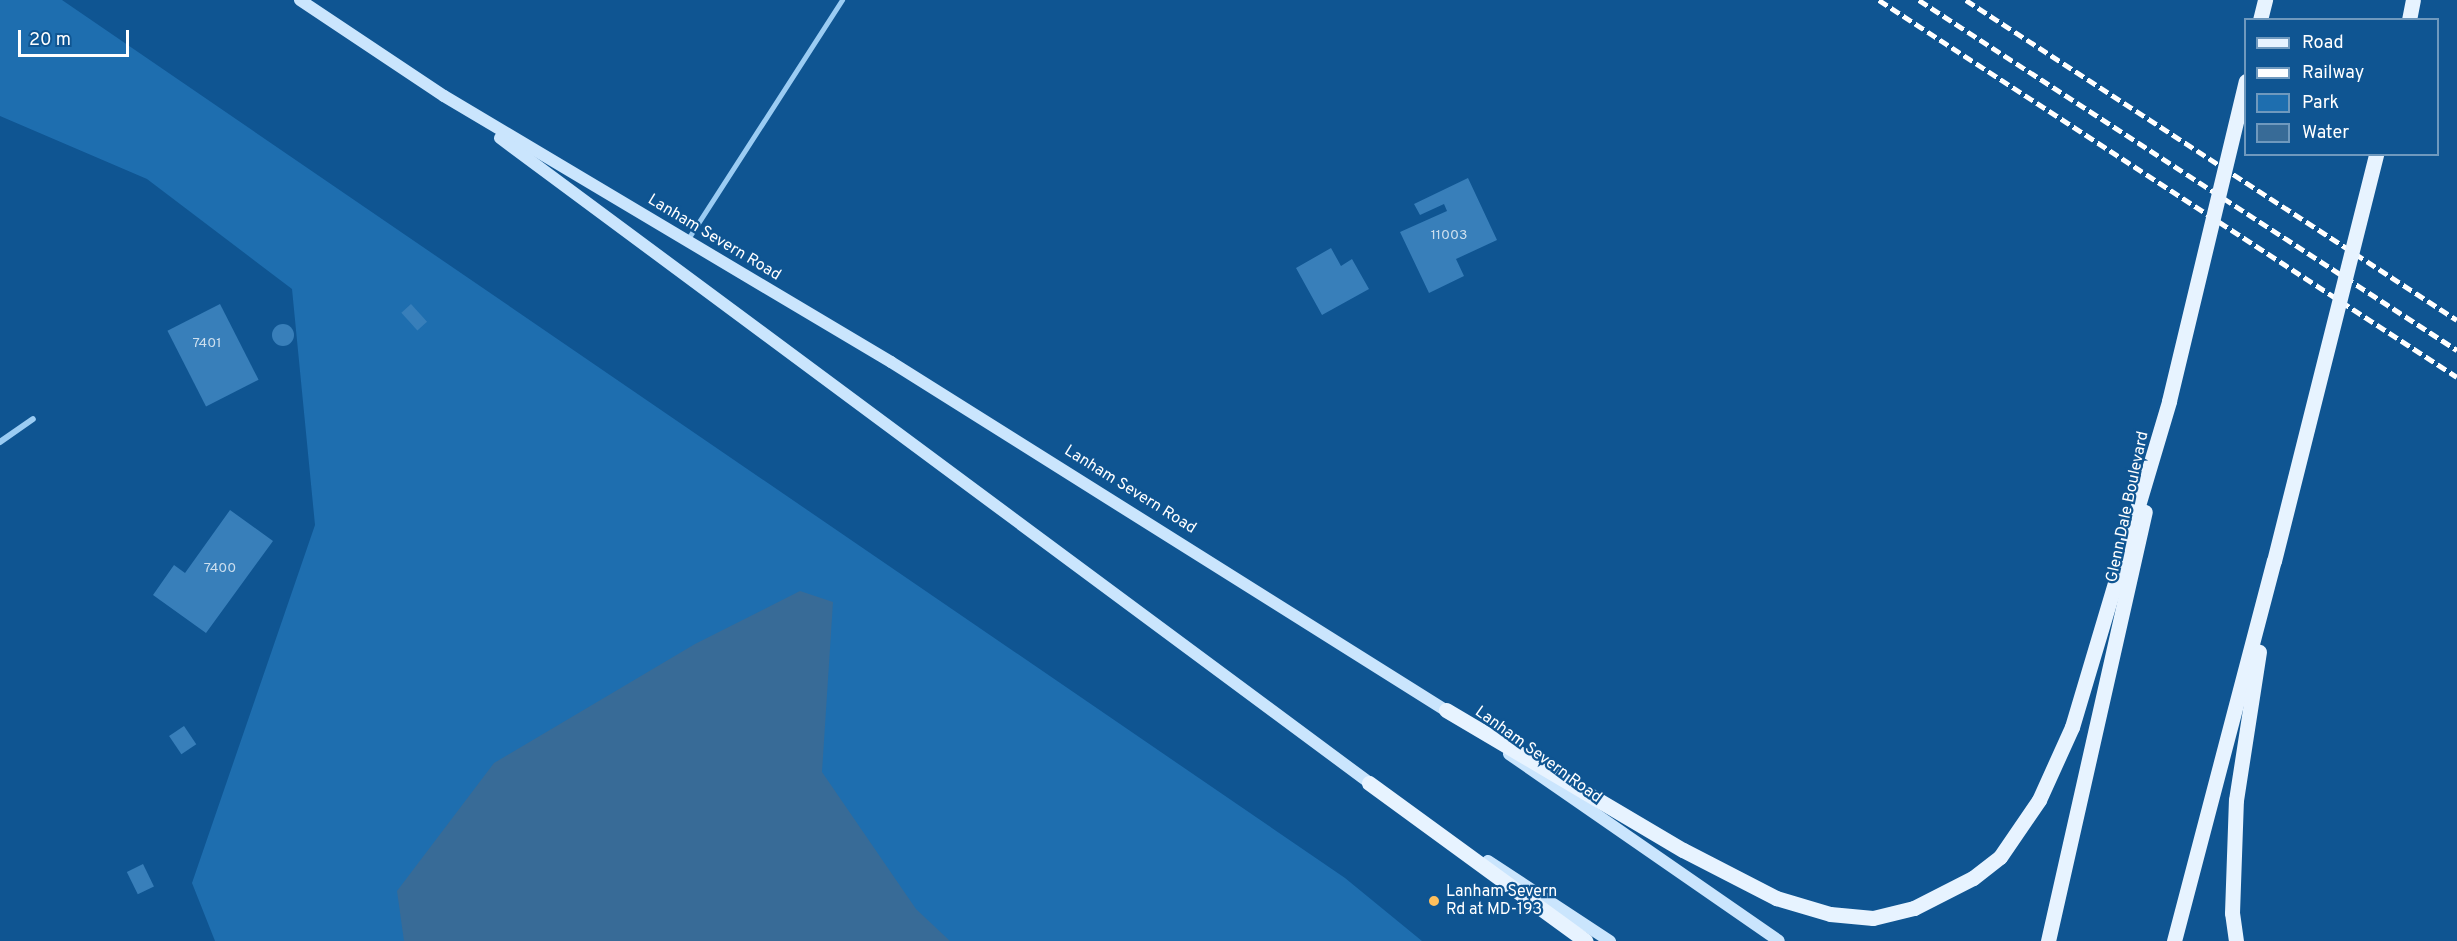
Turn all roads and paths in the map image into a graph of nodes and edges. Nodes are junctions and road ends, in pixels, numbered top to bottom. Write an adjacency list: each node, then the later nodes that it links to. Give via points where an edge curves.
1 (300, 0): 8 (main road, Lanham Severn Road)
2 (842, 0): 10 (lane)
3 (2265, 0): 5 (main road)
4 (2413, 0): 6 (main road)
5 (2260, 18)
6 (2409, 18)
7 (2244, 89): 11 (main road, Glenn Dale Boulevard, bridge)
8 (444, 96): 10 (main road, Lanham Severn Road); 16 (main road, Lanham Severn Road)
9 (2375, 156): 14 (main road, bridge)
10 (687, 242): 15 (main road, Lanham Severn Road, via 891,362)
11 (2169, 401): 15 (main road, via 2072,727 2039,800 2000,857 1973,878 1906,911 1873,918 1830,914 1776,898 1683,850); 20 (main road, Glenn Dale Boulevard)
12 (33, 418): 13 (street)
13 (0, 442)
14 (2274, 561): 21 (main road); 22 (main road, via 2236,800 2232,913)
15 (1446, 710): 19 (main road, Lanham Severn Road)
16 (1369, 783): 17 (main road); 18 (main road, Lanham Severn Road)
17 (1586, 941)
18 (1610, 941)
19 (1779, 941)
20 (2048, 941)
21 (2174, 941)
22 (2236, 941)

